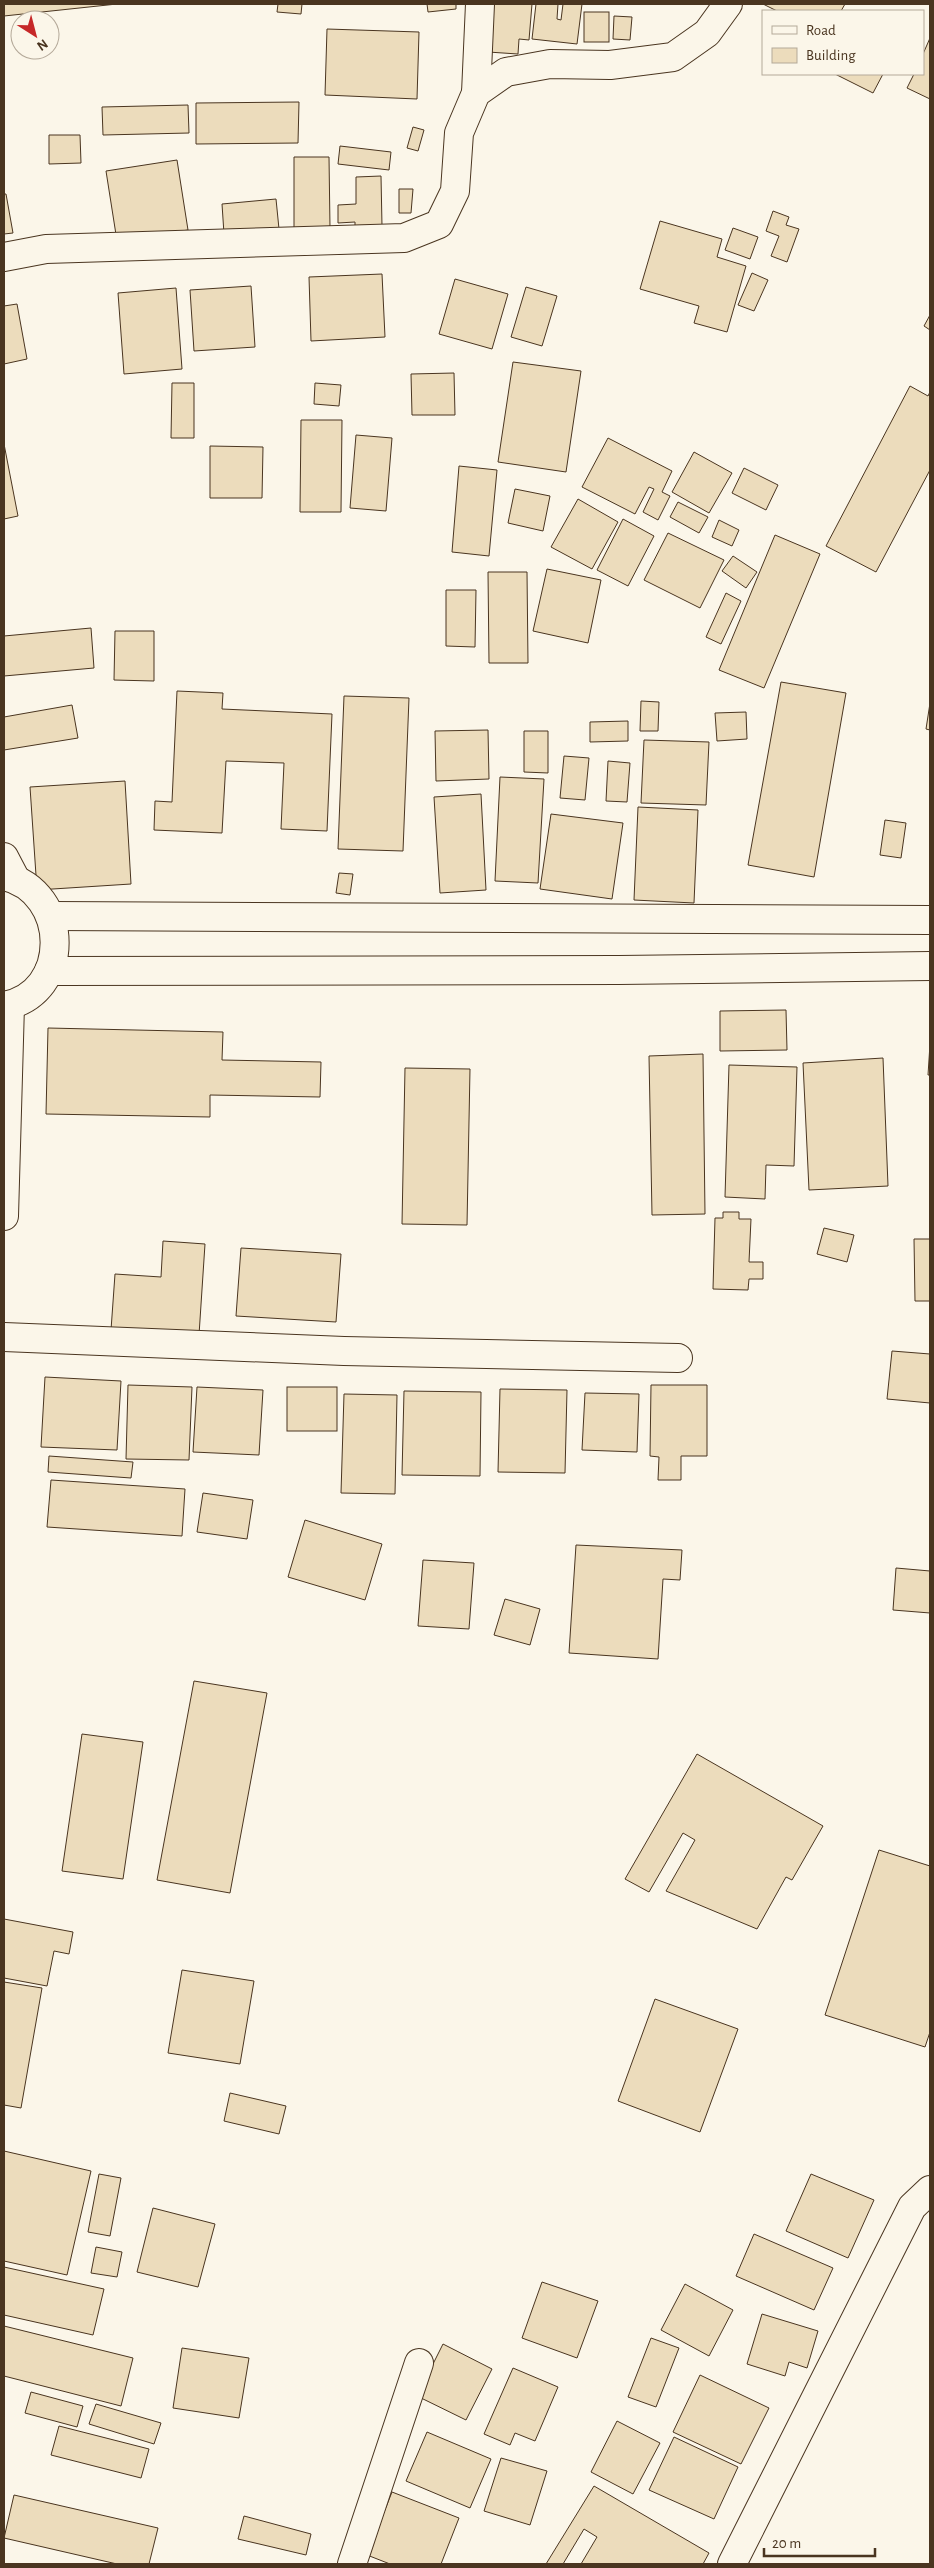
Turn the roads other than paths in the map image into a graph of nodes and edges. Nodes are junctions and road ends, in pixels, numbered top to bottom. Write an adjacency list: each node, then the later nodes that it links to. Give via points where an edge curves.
1 (480, 4): 3 (street)
2 (728, 4): 3 (street, via 707,32 673,57 610,65 550,64 506,72)
3 (476, 92): 4 (street, via 459,133 454,192 439,224 404,238 46,249)
4 (4, 257)
5 (7, 870): 6 (street, via 37,894)
6 (52, 916): 7 (street); 9 (street, via 56,944)
7 (930, 920)
8 (930, 966): 9 (street)
9 (49, 971): 10 (street, via 26,997)
10 (7, 1005): 11 (street)
11 (4, 1216)
12 (4, 1338): 13 (street, via 344,1351)
13 (678, 1358)
14 (930, 2190): 17 (street, via 912,2207)
15 (419, 2363): 16 (street)
16 (352, 2564)
17 (732, 2564)

